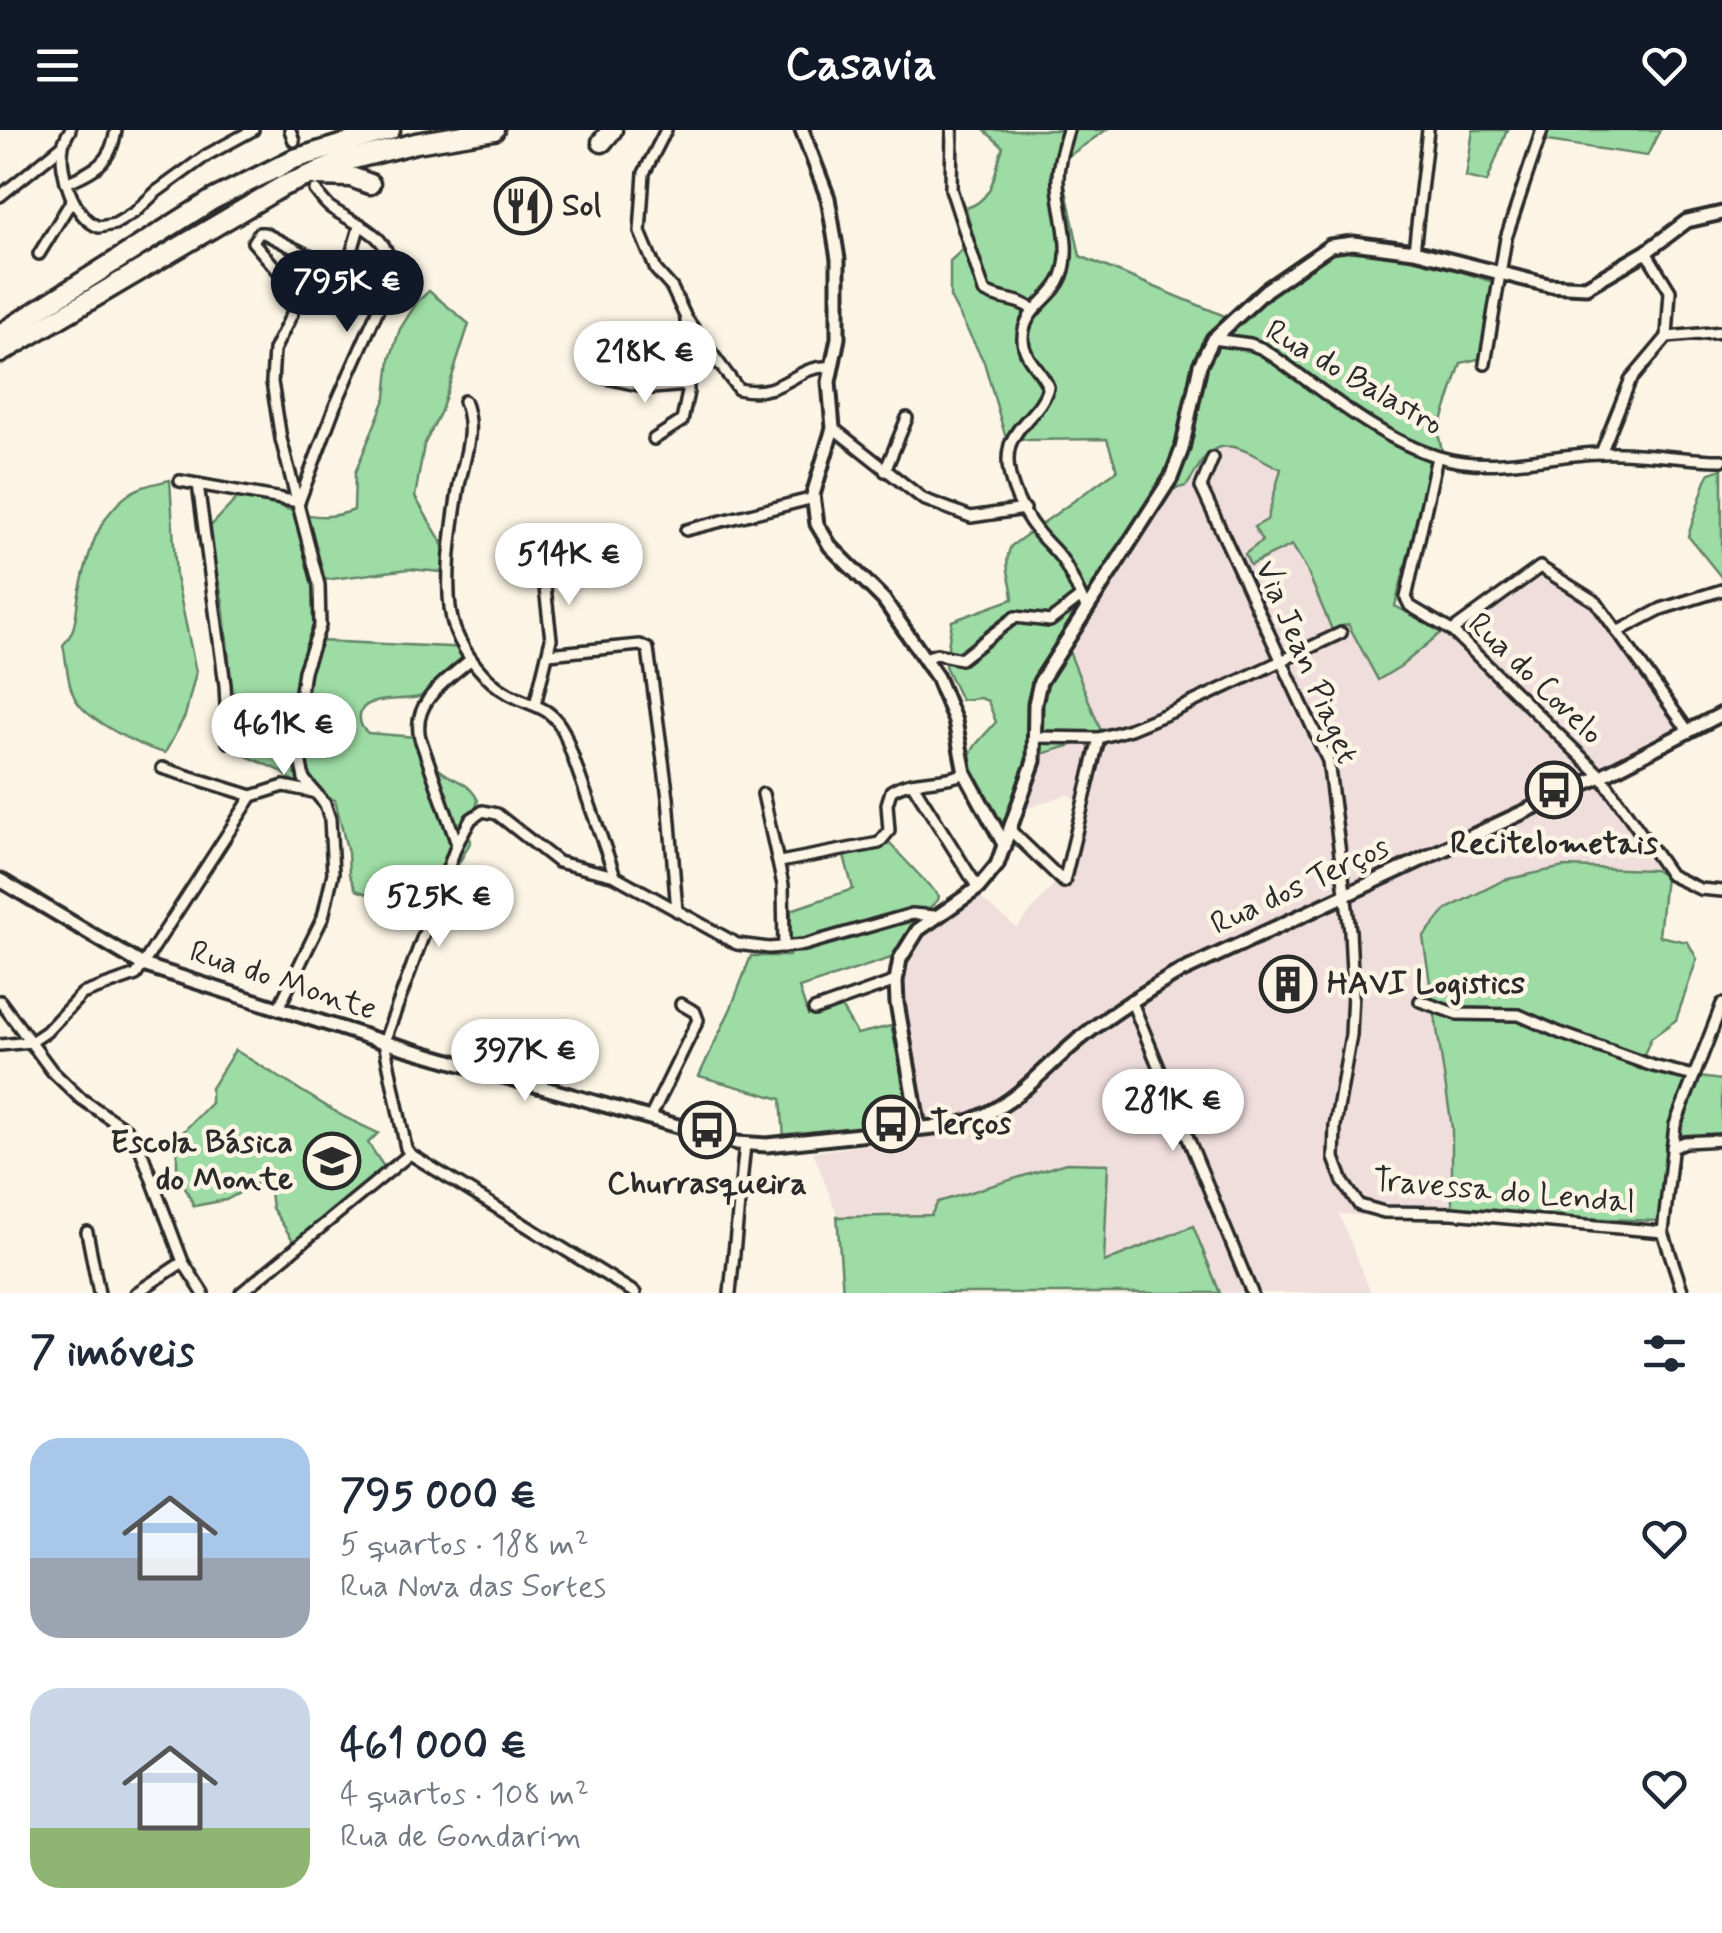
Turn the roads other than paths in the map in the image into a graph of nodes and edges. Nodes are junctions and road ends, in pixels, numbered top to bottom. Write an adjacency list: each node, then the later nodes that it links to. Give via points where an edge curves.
1 (70, 130): 15 (street)
2 (116, 130): 17 (street, via 103,164)
3 (252, 130): 21 (street, via 115,224 92,225)
4 (290, 130): 14 (street)
5 (348, 130): 16 (highway)
6 (390, 130): 16 (highway)
7 (494, 130): 18 (highway, via 416,142)
8 (666, 130): 29 (street, via 644,173 640,232)
9 (802, 130): 36 (street, via 836,236 839,326)
10 (952, 130): 28 (street, via 952,189 984,291)
11 (1068, 130): 28 (street, via 1058,183 1066,243 1062,277)
12 (1428, 130): 24 (street)
13 (1542, 130): 27 (street)
14 (294, 141)
15 (62, 146): 17 (street); 20 (street)
16 (330, 146): 31 (highway, via 212,200)
17 (66, 183): 21 (street)
18 (310, 183): 19 (highway, via 351,177); 23 (street, via 330,208); 34 (highway, via 223,218)
19 (370, 184)
20 (0, 196)
21 (72, 200): 26 (street)
22 (1722, 213): 25 (street, via 1687,221)
23 (360, 224): 51 (street, via 390,255 392,278); 51 (street, via 342,264 319,261 264,233 253,242 294,293 292,314 274,350 272,382)
24 (1414, 251): 27 (street); 33 (street, via 1353,242 1330,246 1266,290)
25 (1646, 252): 27 (street, via 1586,287); 32 (street, via 1670,291)
26 (39, 254)
27 (1499, 274): 35 (street)
28 (1032, 310): 52 (street, via 1024,350 1048,387 1012,440 1007,459)
29 (686, 318): 36 (street, via 738,389 769,390 802,372); 38 (street)
30 (1722, 332): 32 (street)
31 (0, 334)
32 (1667, 337): 43 (street, via 1630,381)
33 (1213, 339): 44 (street, Rua do Balastro, via 1263,349 1396,439); 56 (street, via 1171,478)
34 (0, 353)
35 (1485, 364)
36 (832, 367): 41 (street)
37 (606, 378): 38 (street, via 652,388)
38 (688, 384): 42 (street, via 681,424)
39 (464, 401): 62 (street, via 472,427 458,491 449,602)
40 (907, 418): 47 (street)
41 (832, 428): 47 (street); 50 (street)
42 (654, 439)
43 (1601, 452): 44 (street, Rua do Balastro, via 1476,466); 46 (street, Rua do Balastro)
44 (1436, 456): 57 (street, Rua do Covelo, via 1406,598)
45 (1213, 458): 63 (street, Via Jean Piaget, via 1200,486)
46 (1722, 460)
47 (885, 472): 52 (street, via 923,499 972,517)
48 (180, 481): 49 (street)
49 (198, 484): 51 (street); 69 (street)
50 (814, 498): 53 (street); 61 (street, via 823,536 884,600)
51 (299, 502): 74 (street, via 320,604 295,732)
52 (1024, 510): 56 (street, via 1060,556)
53 (686, 530)
54 (542, 562): 60 (street)
55 (1722, 590): 58 (street, via 1661,609)
56 (1084, 604): 61 (street, via 1050,621 1015,616 961,658); 67 (street, via 1040,682)
57 (1452, 632): 58 (street, via 1540,567 1596,602); 72 (street, Rua do Covelo)
58 (1617, 632): 66 (street)
59 (1340, 634): 63 (street)
60 (548, 654): 64 (street); 86 (street, via 640,645 648,650)
61 (924, 658): 71 (street, via 951,705)
62 (470, 660): 64 (street, via 507,693); 78 (street, via 428,700 418,720)
63 (1282, 660): 68 (street, via 1154,720); 85 (street, Via Jean Piaget, via 1328,761)
64 (535, 704): 81 (street, via 551,712 564,732)
65 (1722, 714): 66 (street, Rua dos Terços)
66 (1689, 732): 72 (street, Rua dos Terços)
67 (1036, 737): 68 (street); 77 (street)
68 (1099, 738): 77 (street, via 1064,882)
69 (228, 742)
70 (162, 768): 76 (street)
71 (964, 773): 73 (street); 79 (street)
72 (1601, 776): 84 (street, Rua do Covelo, via 1670,875); 85 (street, Rua dos Terços)
73 (912, 784): 80 (street, via 891,791 889,831 879,843); 83 (street)
74 (312, 792): 76 (street, via 284,786); 96 (street, via 330,820 332,888)
75 (763, 794): 80 (street)
76 (252, 796): 89 (street)
77 (1010, 830): 79 (street)
78 (457, 844): 81 (street, via 471,820 490,811 558,862); 99 (street)
79 (1004, 846): 83 (street, via 992,875)
80 (780, 862): 88 (street)
81 (615, 876): 86 (street)
82 (0, 880): 89 (street, Rua do Monte)
83 (978, 888): 87 (street)
84 (1722, 891)
85 (1346, 895): 91 (street, Rua dos Terços); 109 (street, Travessa do Lendal, via 1353,992 1334,1158 1358,1205)
86 (677, 911): 88 (street, via 737,944)
87 (934, 916): 88 (street, via 912,914); 90 (street, via 906,945)
88 (784, 947)
89 (142, 965): 96 (street, Rua do Monte); 98 (street, via 136,975 75,999)
90 (896, 981): 97 (street); 103 (street)
91 (1130, 1000): 103 (street, Rua dos Terços, via 1000,1109 962,1124); 117 (street)
92 (0, 1001): 98 (street)
93 (1420, 1001): 101 (street, via 1457,1014 1519,1015)
94 (681, 1004): 102 (street, via 697,1015 697,1023)
95 (1722, 1004): 101 (street)
96 (278, 1008): 99 (street, Rua do Monte)
97 (814, 1010)
98 (31, 1042): 100 (street); 110 (street, via 52,1072 127,1130 140,1148)
99 (384, 1042): 102 (street, Rua do Monte); 107 (street)
100 (0, 1045)
101 (1694, 1076): 106 (street)
102 (650, 1118): 105 (street, Rua do Monte)
103 (920, 1128): 105 (street, Rua do Monte)
104 (1722, 1140): 106 (street)
105 (744, 1144): 116 (street)
106 (1672, 1147): 109 (street)
107 (410, 1154): 114 (street); 115 (street)
108 (87, 1232): 111 (street)
109 (1663, 1232): 118 (street)
110 (183, 1262): 112 (street); 113 (street)
111 (98, 1293)
112 (136, 1293)
113 (203, 1293)
114 (241, 1293)
115 (635, 1293)
116 (730, 1293)
117 (1252, 1293)
118 (1683, 1293)

